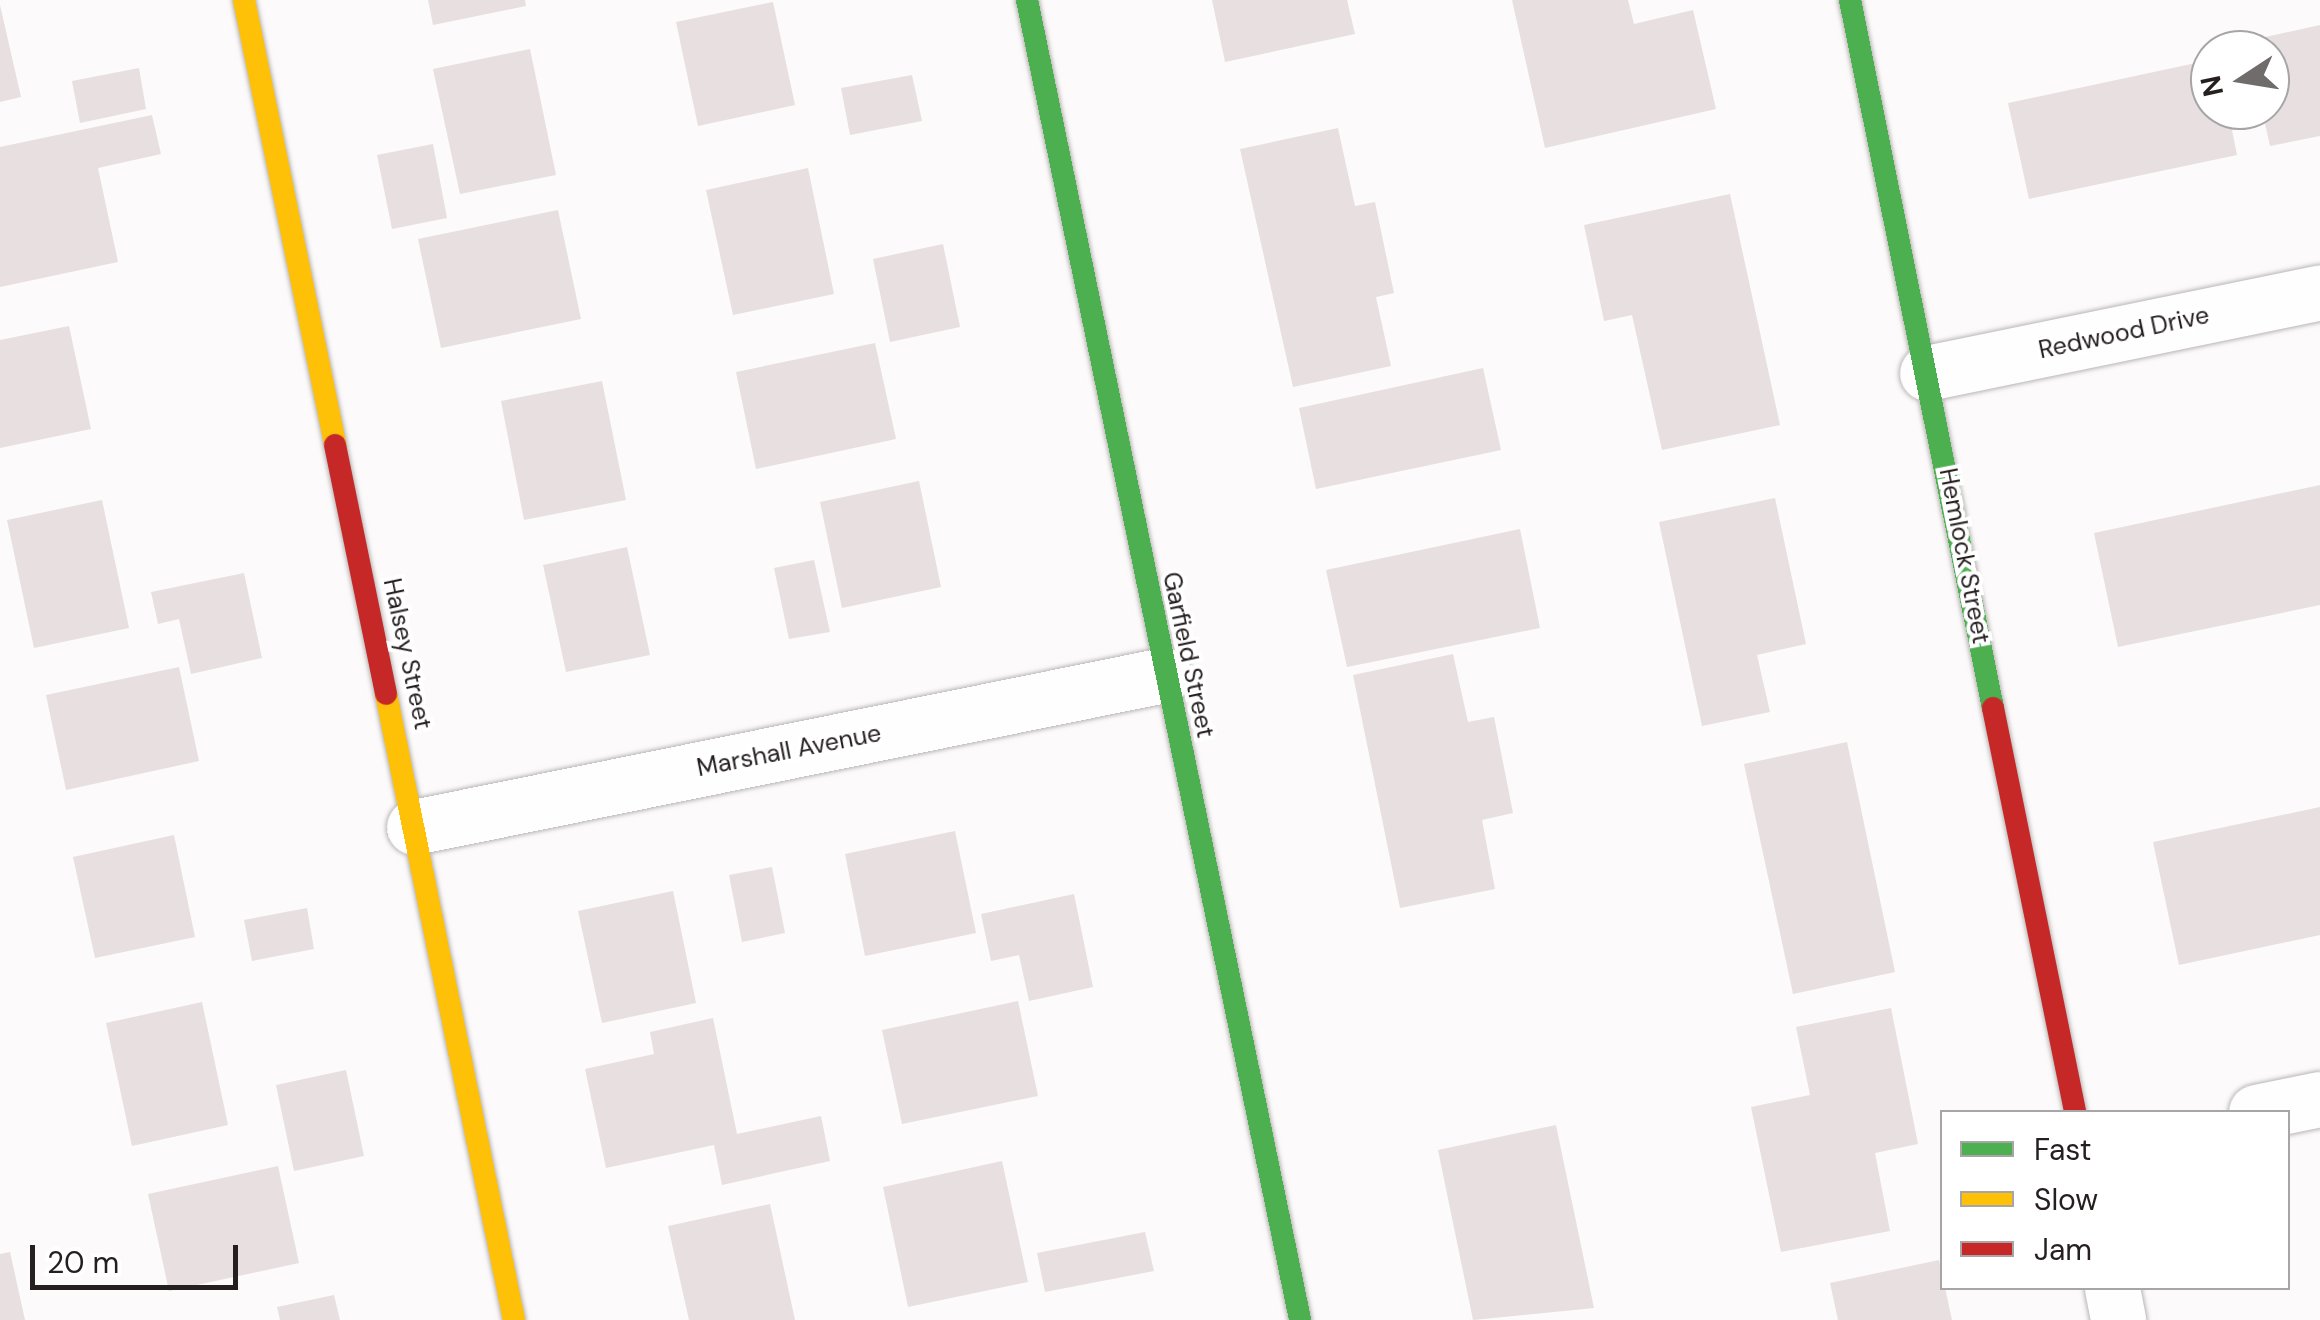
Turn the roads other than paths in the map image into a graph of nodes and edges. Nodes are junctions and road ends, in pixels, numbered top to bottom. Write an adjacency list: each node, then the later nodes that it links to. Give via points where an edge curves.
1 (244, 0): 7 (street, Halsey Street)
2 (1027, 0): 6 (street, Garfield Street)
3 (1850, 0): 5 (street, Hemlock Street)
4 (2320, 292): 5 (street, Redwood Drive)
5 (1927, 373): 9 (street, Hemlock Street)
6 (1164, 676): 7 (street, Marshall Avenue); 13 (street, Garfield Street)
7 (414, 827): 12 (street, Halsey Street)
8 (2320, 1100): 10 (street)
9 (2076, 1110)
10 (2267, 1110)
11 (2112, 1290): 14 (street)
12 (514, 1320)
13 (1300, 1320)
14 (2118, 1320)

